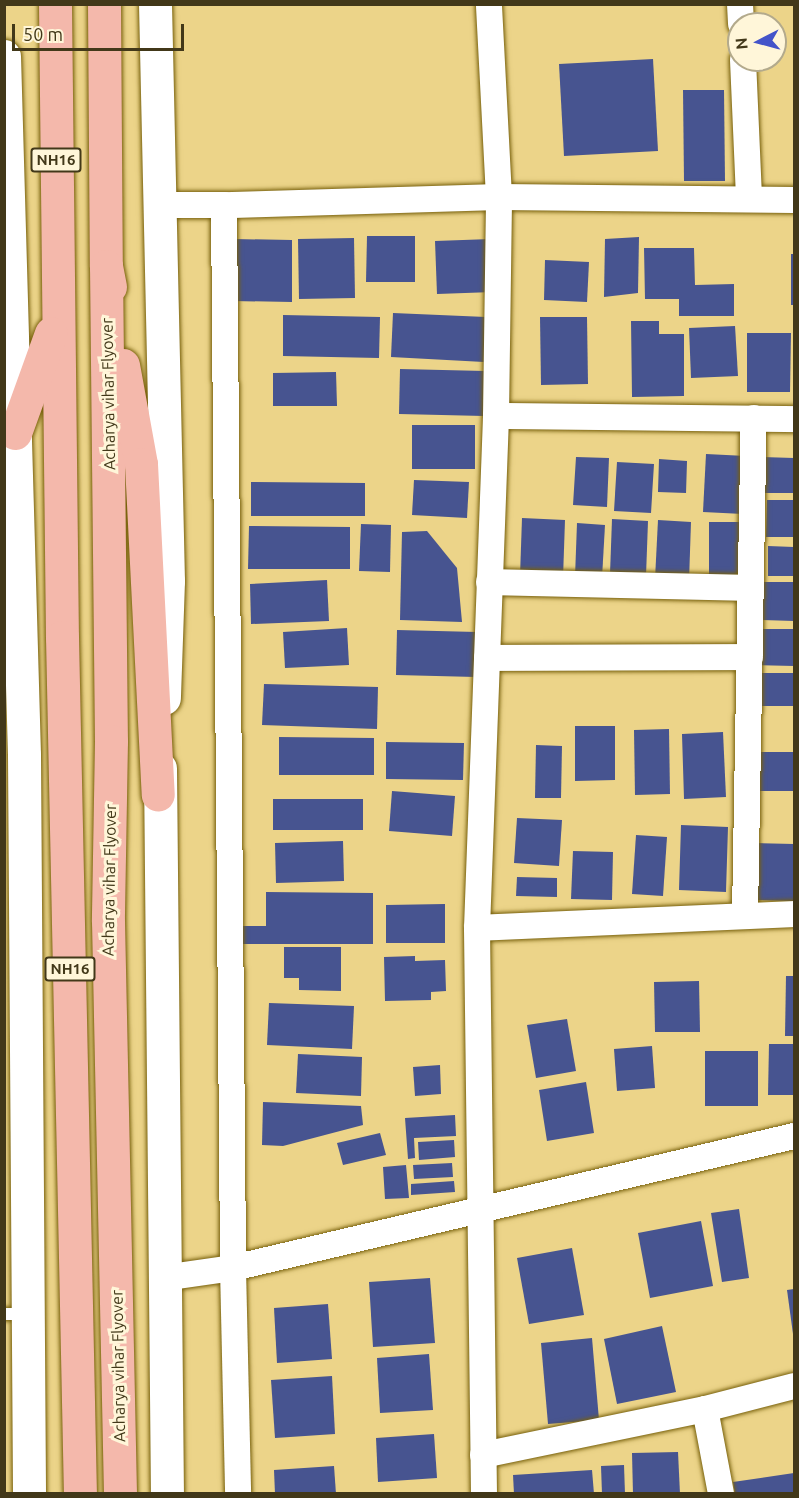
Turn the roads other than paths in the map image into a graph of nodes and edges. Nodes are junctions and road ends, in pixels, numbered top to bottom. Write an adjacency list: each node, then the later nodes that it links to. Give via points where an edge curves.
1 (55, 4): 14 (highway, NH16)
2 (104, 4): 13 (highway, NH16)
3 (155, 4): 10 (street)
4 (489, 4): 7 (street)
5 (4, 56): 12 (street)
6 (743, 72): 8 (street)
7 (499, 197): 8 (street); 11 (street); 15 (street)
8 (749, 199): 9 (street)
9 (795, 200)
10 (160, 205): 11 (street); 24 (street, via 168,581)
11 (224, 205): 30 (street)
12 (7, 265): 18 (street)
13 (106, 266): 24 (highway, via 141,464); 38 (highway, Acharya vihar Flyover / NH16, via 110,554 108,921)
14 (58, 315): 18 (highway); 37 (highway, NH16)
15 (496, 416): 16 (street); 19 (street)
16 (754, 418): 17 (street); 20 (street)
17 (795, 419)
18 (15, 433): 23 (street)
19 (489, 582): 20 (street); 22 (street)
20 (751, 588): 21 (street)
21 (750, 657): 22 (street); 26 (street)
22 (487, 658): 27 (street)
23 (14, 756): 32 (street, via 20,977)
24 (158, 795): 31 (street)
25 (795, 914): 26 (street)
26 (744, 915): 27 (street)
27 (477, 928): 29 (street)
28 (795, 1136): 29 (street)
29 (480, 1212): 30 (street); 35 (street)
30 (233, 1268): 31 (street); 40 (street)
31 (163, 1278): 39 (street)
32 (16, 1314): 36 (street)
33 (795, 1386): 34 (street)
34 (705, 1409): 35 (street); 42 (street)
35 (483, 1455): 41 (street)
36 (29, 1494)
37 (80, 1494)
38 (120, 1494)
39 (167, 1494)
40 (238, 1494)
41 (484, 1494)
42 (721, 1494)

